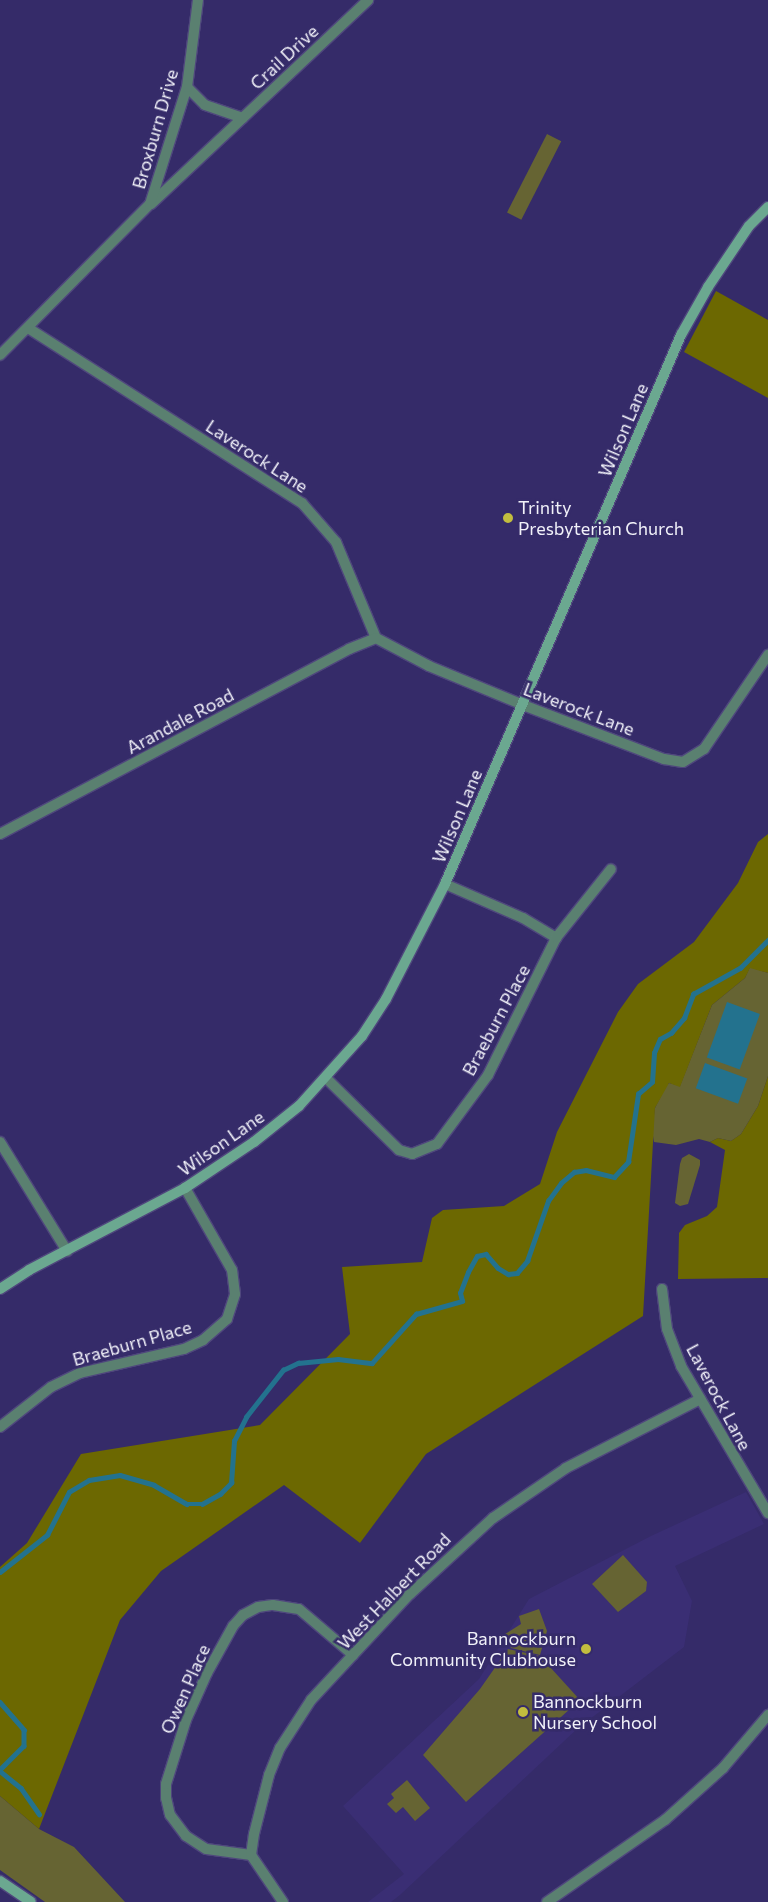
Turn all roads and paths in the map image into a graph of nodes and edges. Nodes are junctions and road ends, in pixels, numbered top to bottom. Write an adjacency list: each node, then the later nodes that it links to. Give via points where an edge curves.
1 (198, 0): 3 (street, Broxburn Drive)
2 (368, 0): 4 (street, Crail Drive)
3 (187, 87): 4 (street, via 205,104 223,114); 5 (street, Broxburn Drive)
4 (243, 118): 5 (street, Crail Drive)
5 (150, 204): 7 (street, Broxburn Drive)
6 (768, 207): 11 (main road, Wilson Lane, via 744,234 684,329)
7 (28, 328): 8 (street, Broxburn Drive); 9 (street, Laverock Lane, via 302,503 336,542)
8 (0, 355)
9 (376, 638): 11 (street, Laverock Lane, via 429,666); 12 (street, Arandale Road, via 349,649)
10 (768, 656): 11 (street, Laverock Lane, via 704,750 683,762 664,759)
11 (522, 705): 14 (main road, Wilson Lane)
12 (0, 834)
13 (611, 869): 15 (street, Braeburn Place)
14 (445, 884): 15 (street, via 523,918); 16 (main road, Wilson Lane, via 386,999 362,1036)
15 (556, 938): 16 (street, Braeburn Place, via 488,1075 437,1144 425,1152 412,1154 399,1150)
16 (326, 1078): 18 (main road, Wilson Lane, via 299,1106 254,1142)
17 (0, 1142): 19 (street)
18 (185, 1188): 19 (main road, Wilson Lane); 23 (street, Braeburn Place, via 232,1270 235,1294 227,1319 203,1340 184,1348 80,1372 51,1386)
19 (67, 1251): 20 (main road, Wilson Lane)
20 (0, 1289)
21 (662, 1289): 22 (street, Laverock Lane, via 667,1329 681,1366)
22 (700, 1399): 24 (street, Laverock Lane); 25 (street, West Halbert Road, via 566,1468 516,1501 448,1557)
23 (0, 1427)
24 (768, 1513)
25 (354, 1655): 27 (street, West Halbert Road, via 311,1700 280,1748 258,1812); 27 (street, Owen Place, via 300,1609 273,1605 243,1615 233,1626 207,1673 186,1720 166,1784 170,1815 186,1836 206,1849)
26 (768, 1715): 31 (street, via 723,1768 665,1820)
27 (252, 1854): 30 (street)
28 (0, 1881): 29 (main road)
29 (31, 1902)
30 (283, 1902)
31 (547, 1902)

